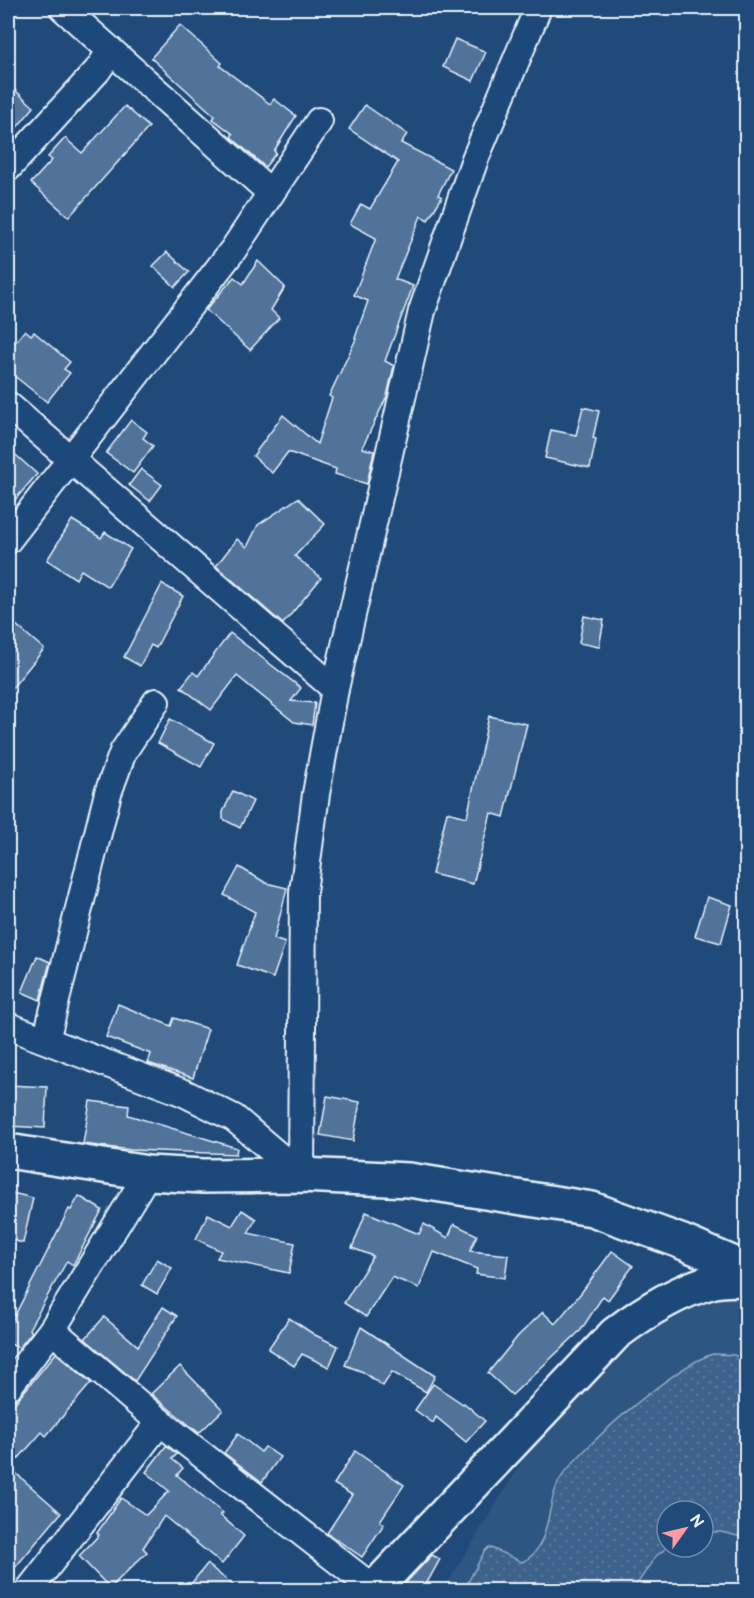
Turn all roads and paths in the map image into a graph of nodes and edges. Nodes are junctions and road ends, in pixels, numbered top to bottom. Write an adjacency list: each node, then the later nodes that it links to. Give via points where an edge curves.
1 (63, 8): 3 (street)
2 (531, 10): 10 (street, via 422,311)
3 (111, 51): 5 (street); 6 (street)
4 (319, 121): 6 (street)
5 (8, 168)
6 (271, 193): 8 (street, via 233,250)
7 (8, 405): 8 (street)
8 (69, 460): 9 (street); 10 (street)
9 (8, 540)
10 (334, 689): 16 (street, via 303,892)
11 (156, 702): 13 (street, via 123,752 108,793)
12 (8, 1026): 13 (street)
13 (46, 1040): 16 (street, via 184,1093 234,1118)
14 (8, 1151): 15 (main road)
15 (148, 1173): 16 (main road); 19 (street)
16 (301, 1175): 17 (main road, via 409,1180 592,1209)
17 (747, 1269)
18 (747, 1279): 23 (main road, via 716,1281 677,1295 615,1334)
19 (52, 1330): 20 (street); 21 (street)
20 (8, 1387)
21 (160, 1422): 22 (street); 23 (street)
22 (29, 1590)
23 (373, 1590)

